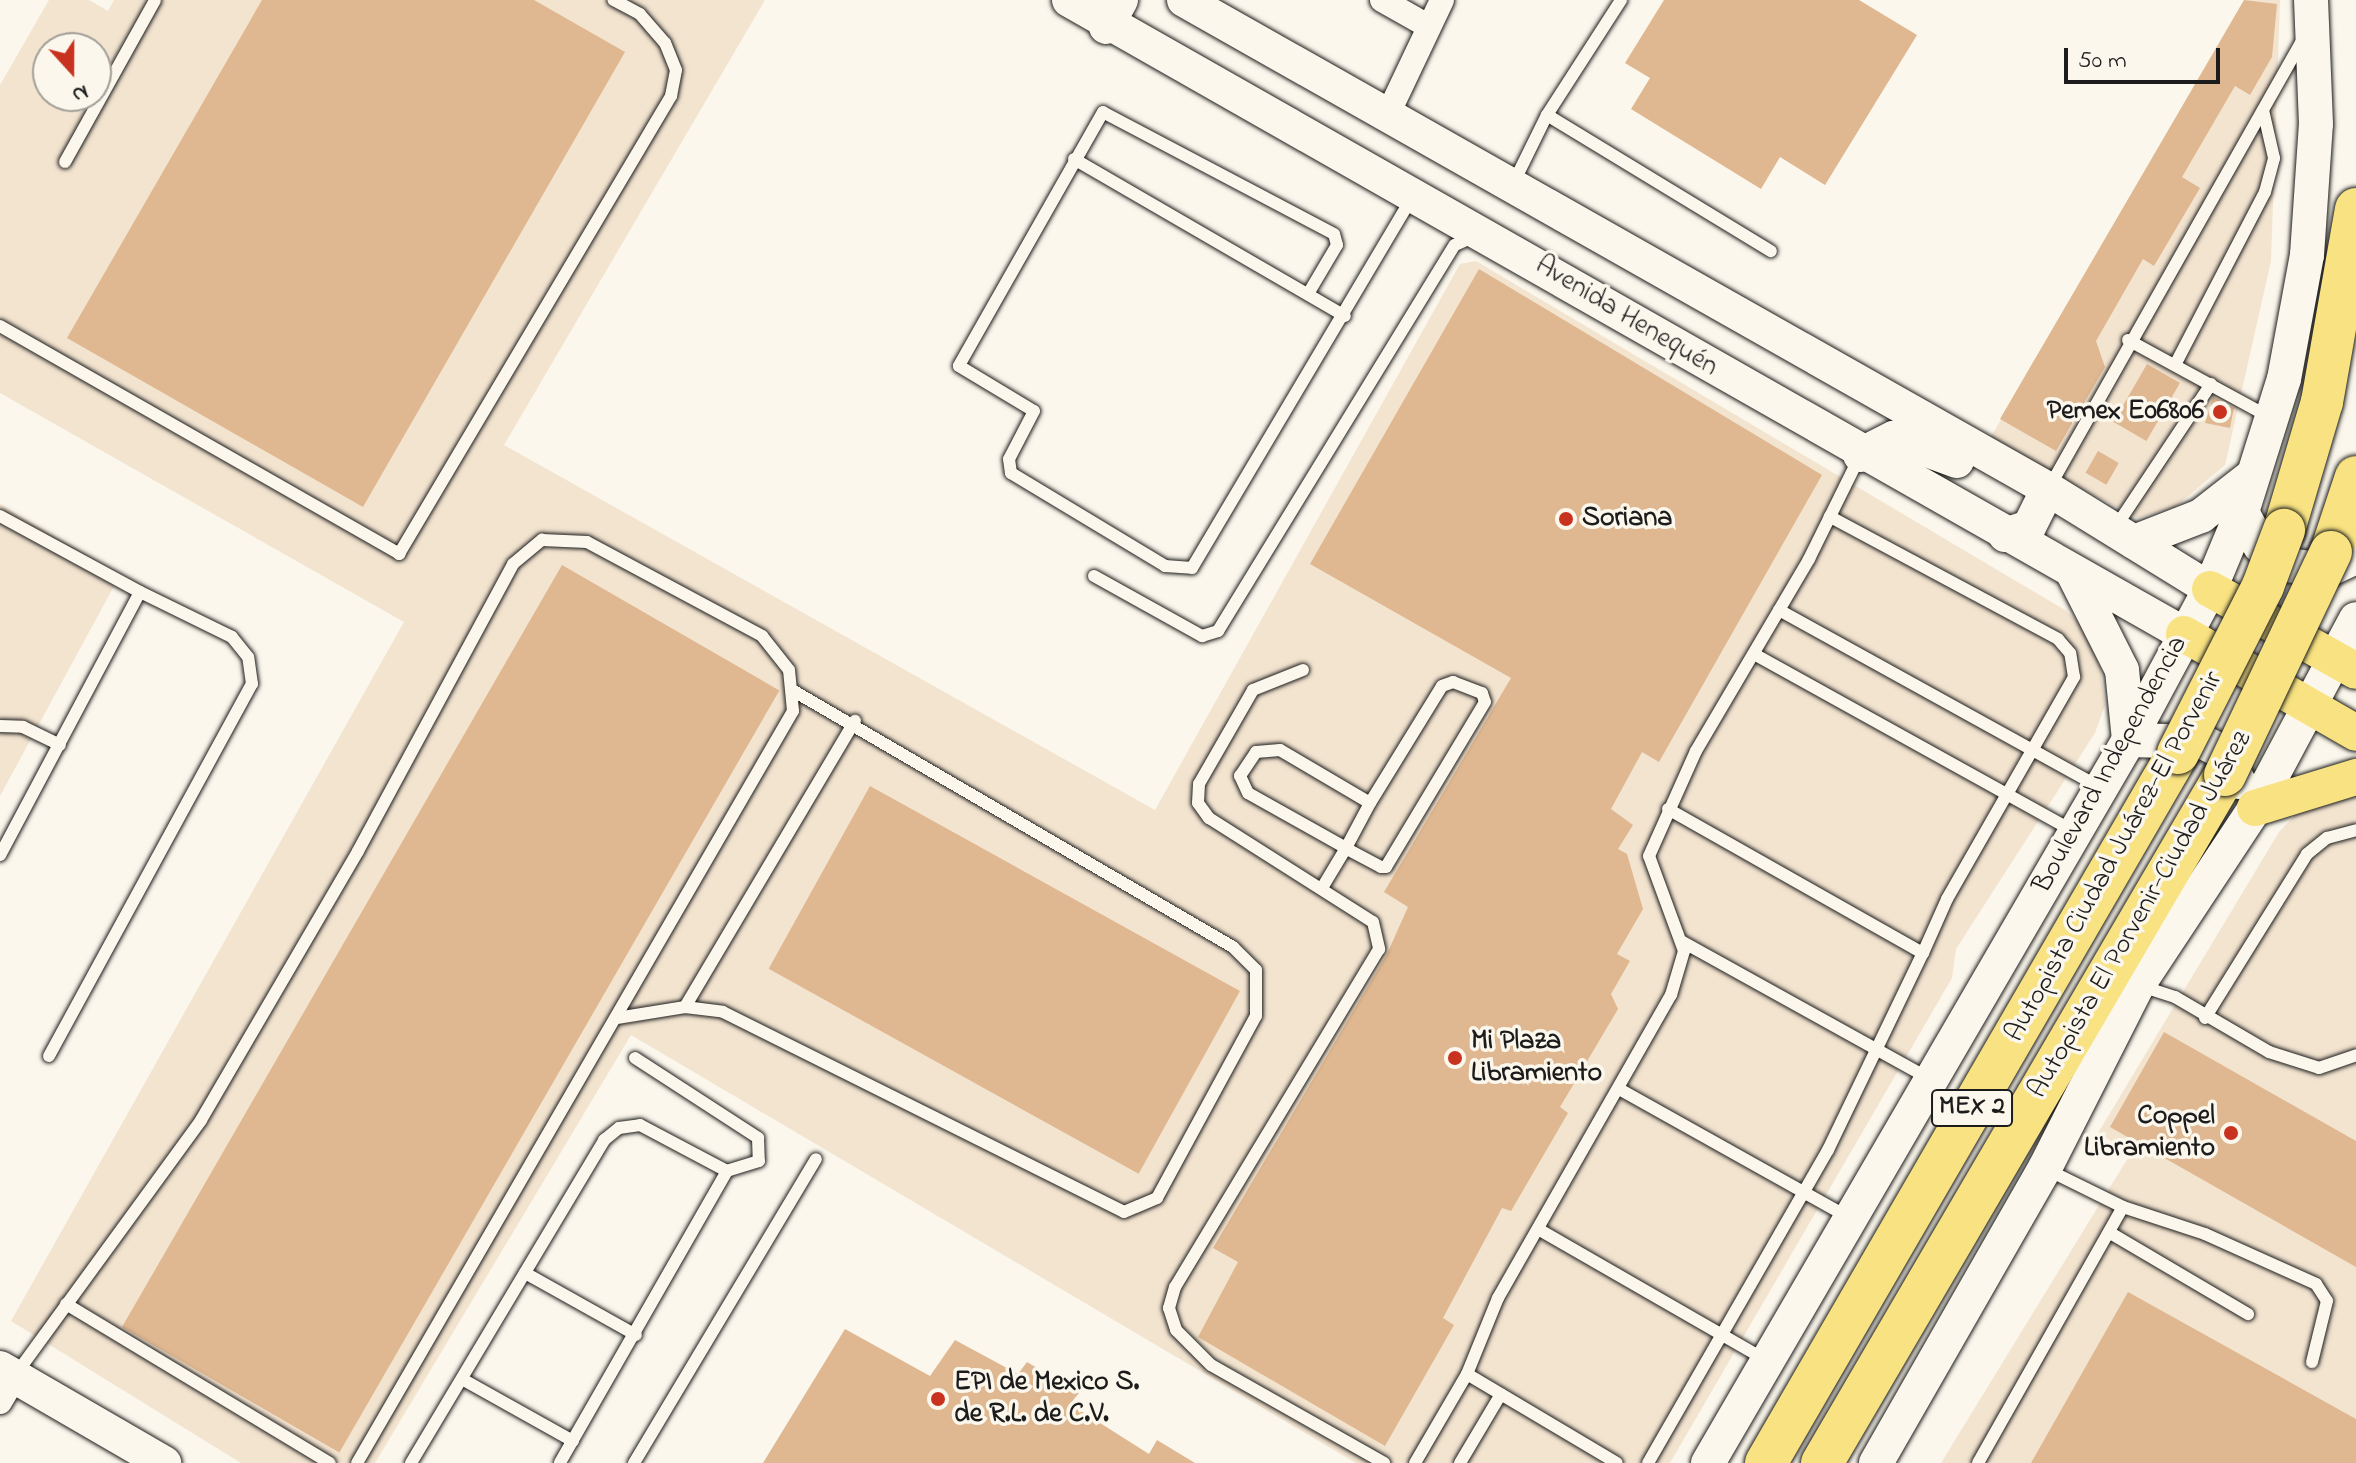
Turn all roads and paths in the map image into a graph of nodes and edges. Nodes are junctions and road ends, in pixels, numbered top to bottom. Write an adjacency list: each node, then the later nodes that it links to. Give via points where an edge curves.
1 (155, 0): 15 (lane)
2 (614, 0): 23 (lane, via 640,14 665,43 676,70 671,96 399,554)
3 (1069, 0): 9 (main road, Avenida Henequén)
4 (1184, 0): 13 (main road, Avenida Henequén)
5 (1382, 0): 10 (street)
6 (1442, 0): 10 (street)
7 (1621, 0): 12 (lane)
8 (2312, 11): 11 (lane); 27 (main road, Boulevard Independencia / MEX 2, via 2316,124 2310,224)
9 (1114, 13): 17 (main road, Avenida Henequén)
10 (1428, 26): 13 (street)
11 (2263, 110): 24 (lane); 25 (lane, via 2274,158 2265,192)
12 (1547, 115): 16 (lane); 20 (lane)
13 (1387, 116): 16 (main road, Avenida Henequén)
14 (1074, 159): 21 (lane); 21 (lane, via 1099,114 1108,112 1324,226 1337,245); 22 (lane, via 959,366 1034,411 1009,459 1011,473 1165,566 1180,571 1198,565)
15 (65, 162)
16 (1512, 186): 19 (main road); 29 (main road, Avenida Henequén)
17 (1414, 195): 19 (main road, Avenida Henequén); 22 (lane)
18 (2356, 209): 113 (highway, Autopista Ciudad Juárez-El Porvenir / MEX 2, bridge, via 2322,402 2263,586 2178,753)
19 (1483, 232): 28 (main road, Avenida Henequén); 40 (lane, via 1455,245 1218,631 1202,636)
20 (1771, 251)
21 (1308, 294): 22 (lane)
22 (1345, 316)
23 (0, 326)
24 (2128, 340): 25 (lane); 32 (lane)
25 (2176, 363): 26 (lane)
26 (2211, 384): 27 (lane); 37 (lane)
27 (2272, 418): 30 (main road, Boulevard Independencia / MEX 2)
28 (1860, 455): 29 (main road, via 1894,438 1977,469); 35 (lane); 36 (main road, Avenida Henequén)
29 (2012, 470): 32 (main road, Avenida Henequén)
30 (2252, 476): 33 (main road, Boulevard Independencia / MEX 2); 37 (main road, via 2201,516)
31 (2356, 477): 114 (highway, Autopista El Porvenir-Ciudad Juárez / MEX 2, bridge, via 2326,565 2225,775)
32 (2048, 489): 36 (main road, via 2029,527); 37 (main road, Avenida Henequén)
33 (2242, 512): 38 (main road, via 2260,546 2286,565 2328,570); 41 (main road, Boulevard Independencia / MEX 2)
34 (0, 516): 42 (lane)
35 (1830, 517): 43 (lane); 56 (lane, via 2058,639 2070,653 2074,677)
36 (2005, 535): 39 (main road, Avenida Henequén)
37 (2124, 535): 41 (main road, Avenida Henequén)
38 (2356, 557)
39 (2074, 575): 45 (main road, Avenida Henequén); 54 (main road, via 2122,670)
40 (1094, 576)
41 (2210, 589): 45 (main road, Boulevard Independencia / MEX 2); 47 (main road)
42 (140, 592): 55 (lane); 77 (lane, via 232,637 248,657 252,684)
43 (1779, 610): 46 (lane); 56 (lane)
44 (2356, 619): 47 (main road)
45 (2184, 634): 50 (main road); 54 (main road, Boulevard Independencia / MEX 2)
46 (1754, 654): 59 (lane); 62 (lane)
47 (2346, 666): 50 (main road)
48 (1303, 670): 68 (lane, via 1253,690 1196,794 1209,818)
49 (792, 690): 51 (lane); 73 (lane, via 787,728); 90 (lane, via 789,670 762,636 587,542 542,540 524,551 201,1120)
50 (2311, 706): 53 (main road); 61 (main road)
51 (855, 721): 72 (lane); 72 (lane, via 1233,947 1256,970 1256,1016 1157,1198 1136,1211 1106,1208 723,1012)
52 (0, 726): 55 (lane, via 23,727)
53 (2356, 733)
54 (2129, 740): 58 (main road, Boulevard Independencia / MEX 2); 65 (main road, via 2172,737 2223,752 2236,770 2243,800)
55 (60, 745): 67 (lane)
56 (2034, 752): 58 (lane); 59 (lane)
57 (2356, 777): 61 (main road)
58 (2102, 788): 64 (main road, Boulevard Independencia / MEX 2)
59 (2009, 794): 64 (lane); 70 (lane, via 1947,899)
60 (1370, 803): 66 (lane); 66 (lane, via 1280,750 1256,752 1240,776 1248,793); 66 (lane, via 1442,686 1453,682 1479,691 1485,702 1391,865 1381,867)
61 (2255, 808): 65 (main road)
62 (1668, 809): 69 (lane, via 1649,856); 70 (lane)
63 (2356, 830): 74 (lane, via 2327,838 2307,854)
64 (2076, 833): 79 (main road, Boulevard Independencia / MEX 2)
65 (2233, 838): 71 (main road)
66 (1346, 848): 68 (lane)
67 (0, 855)
68 (1322, 888): 107 (lane, via 1373,922 1379,949 1175,1287 1169,1308 1176,1330 1211,1365)
69 (1681, 941): 75 (lane); 80 (lane, via 1683,967)
70 (1923, 953): 75 (lane)
71 (2138, 985): 74 (lane, via 2175,997); 82 (main road)
72 (685, 1007): 73 (lane)
73 (617, 1018): 103 (lane)
74 (2205, 1018): 76 (lane, via 2269,1052 2319,1068)
75 (1877, 1050): 79 (lane); 84 (lane)
76 (2356, 1055)
77 (49, 1056)
78 (635, 1058): 83 (lane, via 758,1138 759,1161)
79 (1928, 1078): 86 (main road, Boulevard Independencia / MEX 2)
80 (1619, 1089): 84 (lane); 87 (lane)
81 (816, 1159): 106 (lane)
82 (2045, 1168): 85 (lane); 115 (main road)
83 (727, 1171): 89 (lane, via 640,1125 619,1128 604,1140); 93 (lane)
84 (1801, 1194): 86 (lane); 92 (lane)
85 (2123, 1207): 88 (lane); 95 (lane, via 2205,1234 2316,1284 2327,1301)
86 (1848, 1217): 94 (main road, Boulevard Independencia / MEX 2)
87 (1538, 1229): 92 (lane); 96 (lane, via 1488,1320)
88 (2112, 1234): 91 (lane); 116 (lane)
89 (525, 1273): 93 (lane); 97 (lane)
90 (66, 1304): 98 (lane); 102 (lane)
91 (2248, 1314)
92 (1723, 1332): 94 (lane); 111 (lane)
93 (636, 1335): 100 (lane)
94 (1766, 1360): 112 (main road, Boulevard Independencia / MEX 2)
95 (2312, 1362)
96 (1467, 1374): 99 (lane); 108 (lane)
97 (462, 1379): 100 (lane); 104 (lane)
98 (5, 1382): 101 (main road)
99 (1501, 1394): 109 (lane); 110 (lane)
100 (573, 1441): 105 (lane)
101 (164, 1463)
102 (330, 1463)
103 (357, 1463)
104 (411, 1463)
105 (560, 1463)
106 (634, 1463)
107 (1384, 1463)
108 (1415, 1463)
109 (1460, 1463)
110 (1617, 1463)
111 (1648, 1463)
112 (1708, 1463)
113 (1766, 1463)
114 (1822, 1463)
115 (1876, 1463)
116 (1978, 1463)

